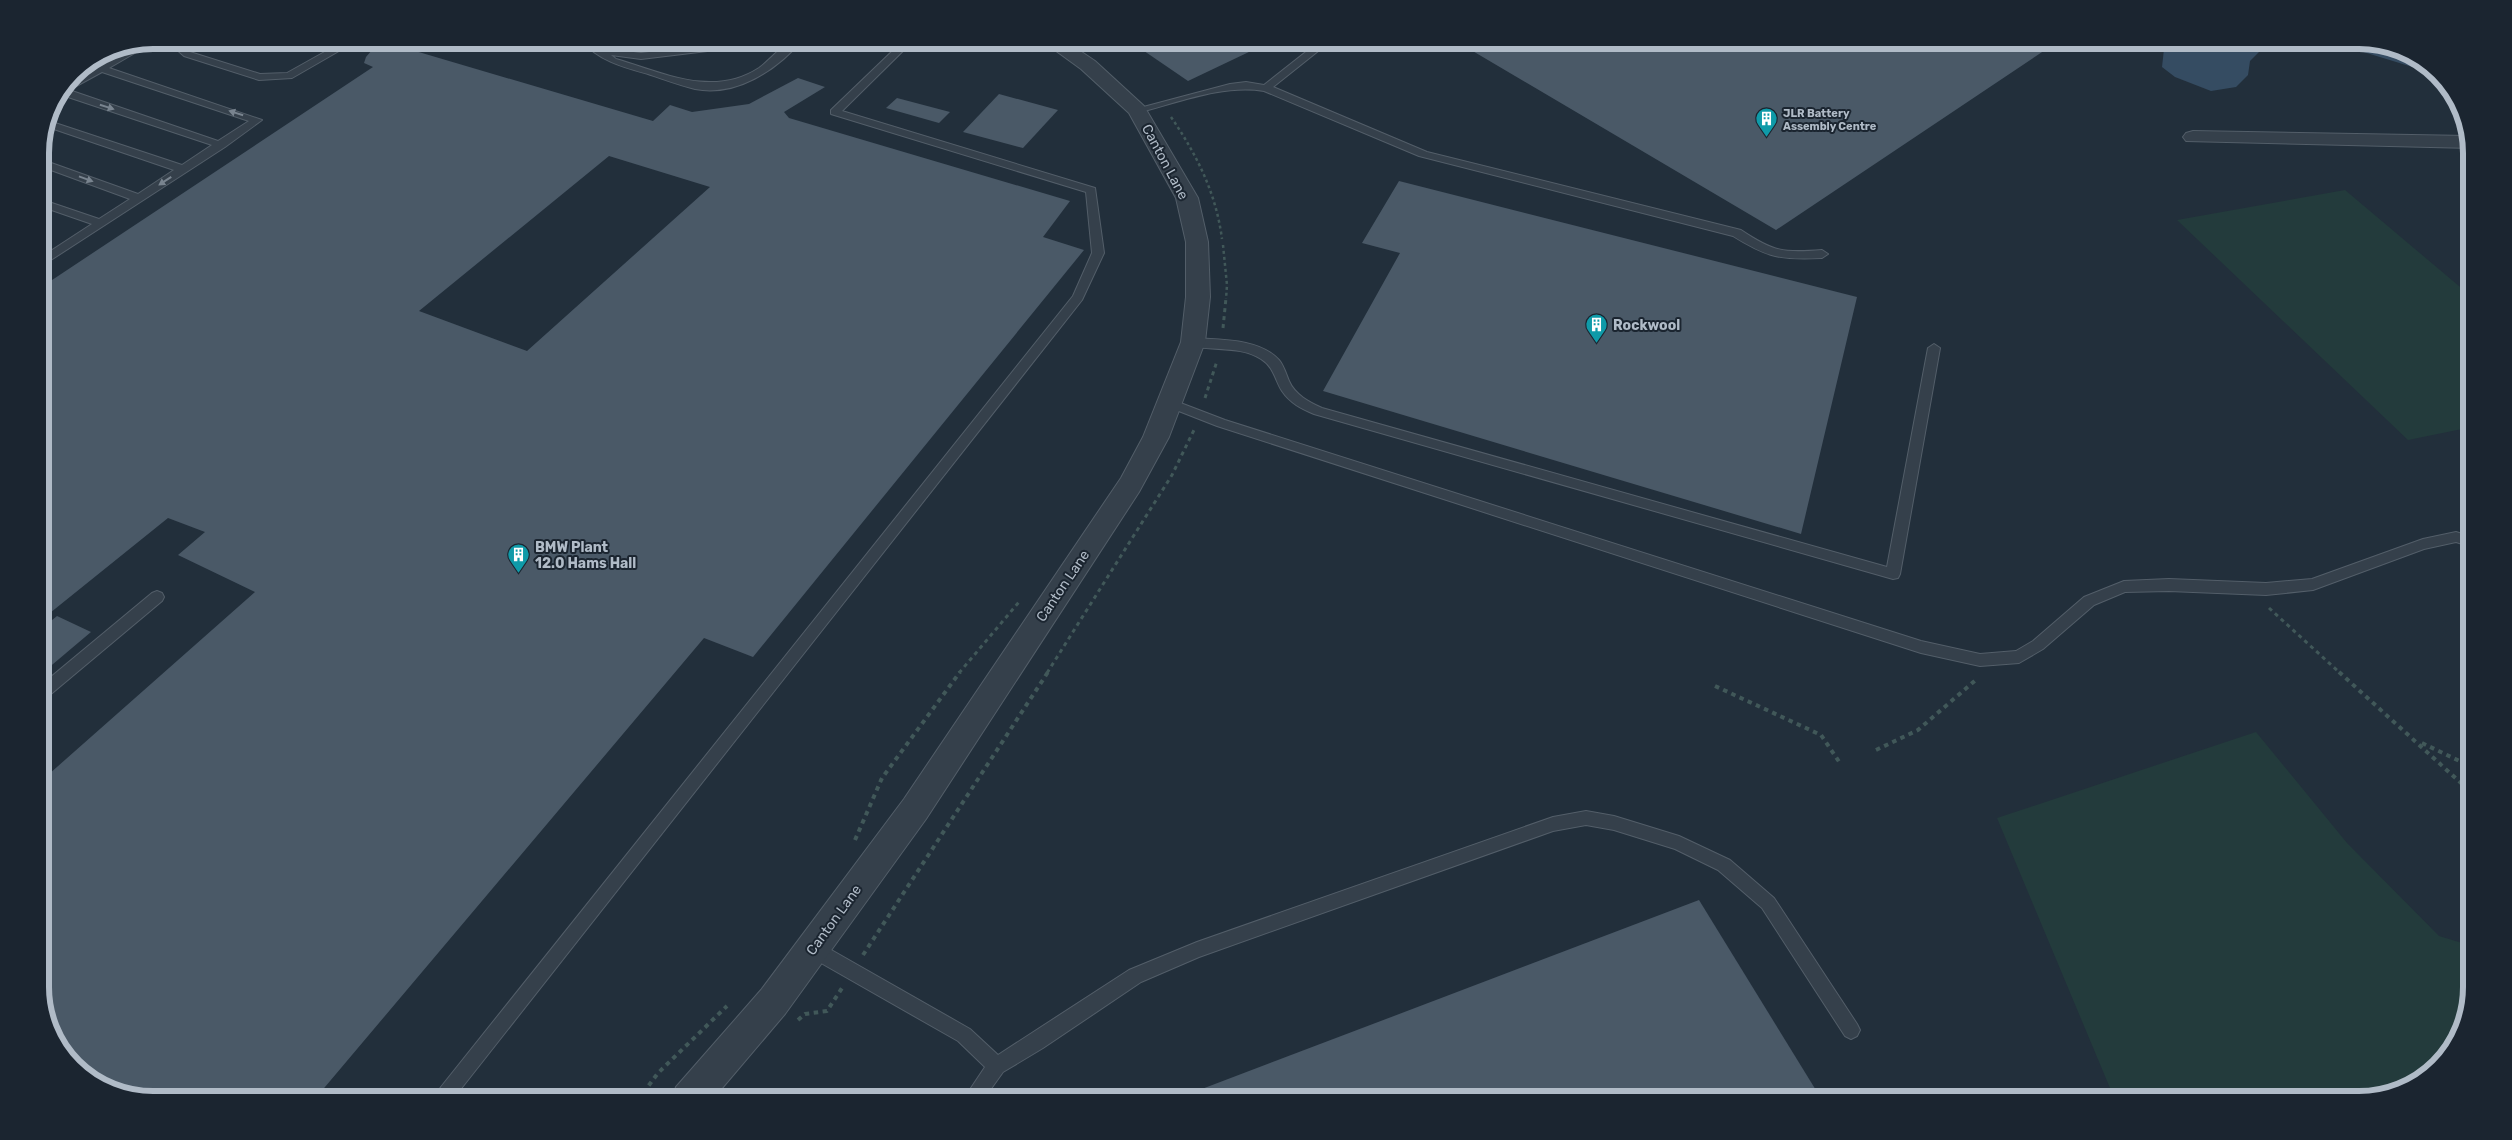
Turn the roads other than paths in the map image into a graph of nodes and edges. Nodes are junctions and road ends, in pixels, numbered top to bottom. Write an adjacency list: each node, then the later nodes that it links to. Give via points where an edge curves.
1 (181, 49): 2 (lane, via 187,54 259,77 289,76)
2 (337, 49)
3 (699, 49): 8 (lane, via 641,56)
4 (787, 49): 8 (lane, via 751,78 710,87 613,61)
5 (900, 49): 37 (lane, via 834,112 1091,190 1098,253 1078,297)
6 (1047, 49): 14 (street, Canton Lane, via 1088,65)
7 (1316, 49): 12 (lane)
8 (599, 50)
9 (130, 51): 10 (lane)
10 (100, 68): 11 (lane); 18 (lane, one-way to 10, via 257,120)
11 (77, 82)
12 (1266, 88): 14 (lane, via 1230,87); 26 (lane, via 1423,154 1737,233 1780,255)
13 (68, 93): 18 (lane, one-way to 18)
14 (1137, 110): 28 (street, Canton Lane, via 1187,198 1197,242 1198,298)
15 (52, 125): 20 (lane)
16 (2193, 138): 17 (street)
17 (2462, 142)
18 (221, 144): 20 (lane)
19 (49, 165): 21 (lane, one-way to 21)
20 (183, 169): 21 (lane, one-way to 21)
21 (139, 198): 23 (lane)
22 (49, 205): 23 (lane)
23 (100, 223): 25 (lane)
24 (49, 251): 25 (lane)
25 (54, 253): 27 (lane)
26 (1822, 254)
27 (49, 257)
28 (1193, 342): 29 (lane, via 1235,346 1261,353 1275,364 1286,390 1318,411 1893,574); 30 (street, Canton Lane)
29 (1934, 348)
30 (1170, 404): 31 (lane, via 1921,647 1980,660 2018,657 2038,645 2089,601 2124,587 2169,585 2266,589 2312,584 2424,544 2456,537); 34 (street, Canton Lane, via 1130,485 916,808)
31 (2463, 539)
32 (157, 597): 33 (lane)
33 (49, 687)
34 (813, 949): 36 (lane, via 964,1035); 38 (street, Canton Lane, via 773,1002)
35 (1851, 1030): 36 (lane, via 1768,902 1724,865 1679,844 1614,823 1586,818 1553,824 1197,950 1135,976)
36 (997, 1066): 39 (lane)
37 (455, 1091)
38 (697, 1091)
39 (979, 1091)

